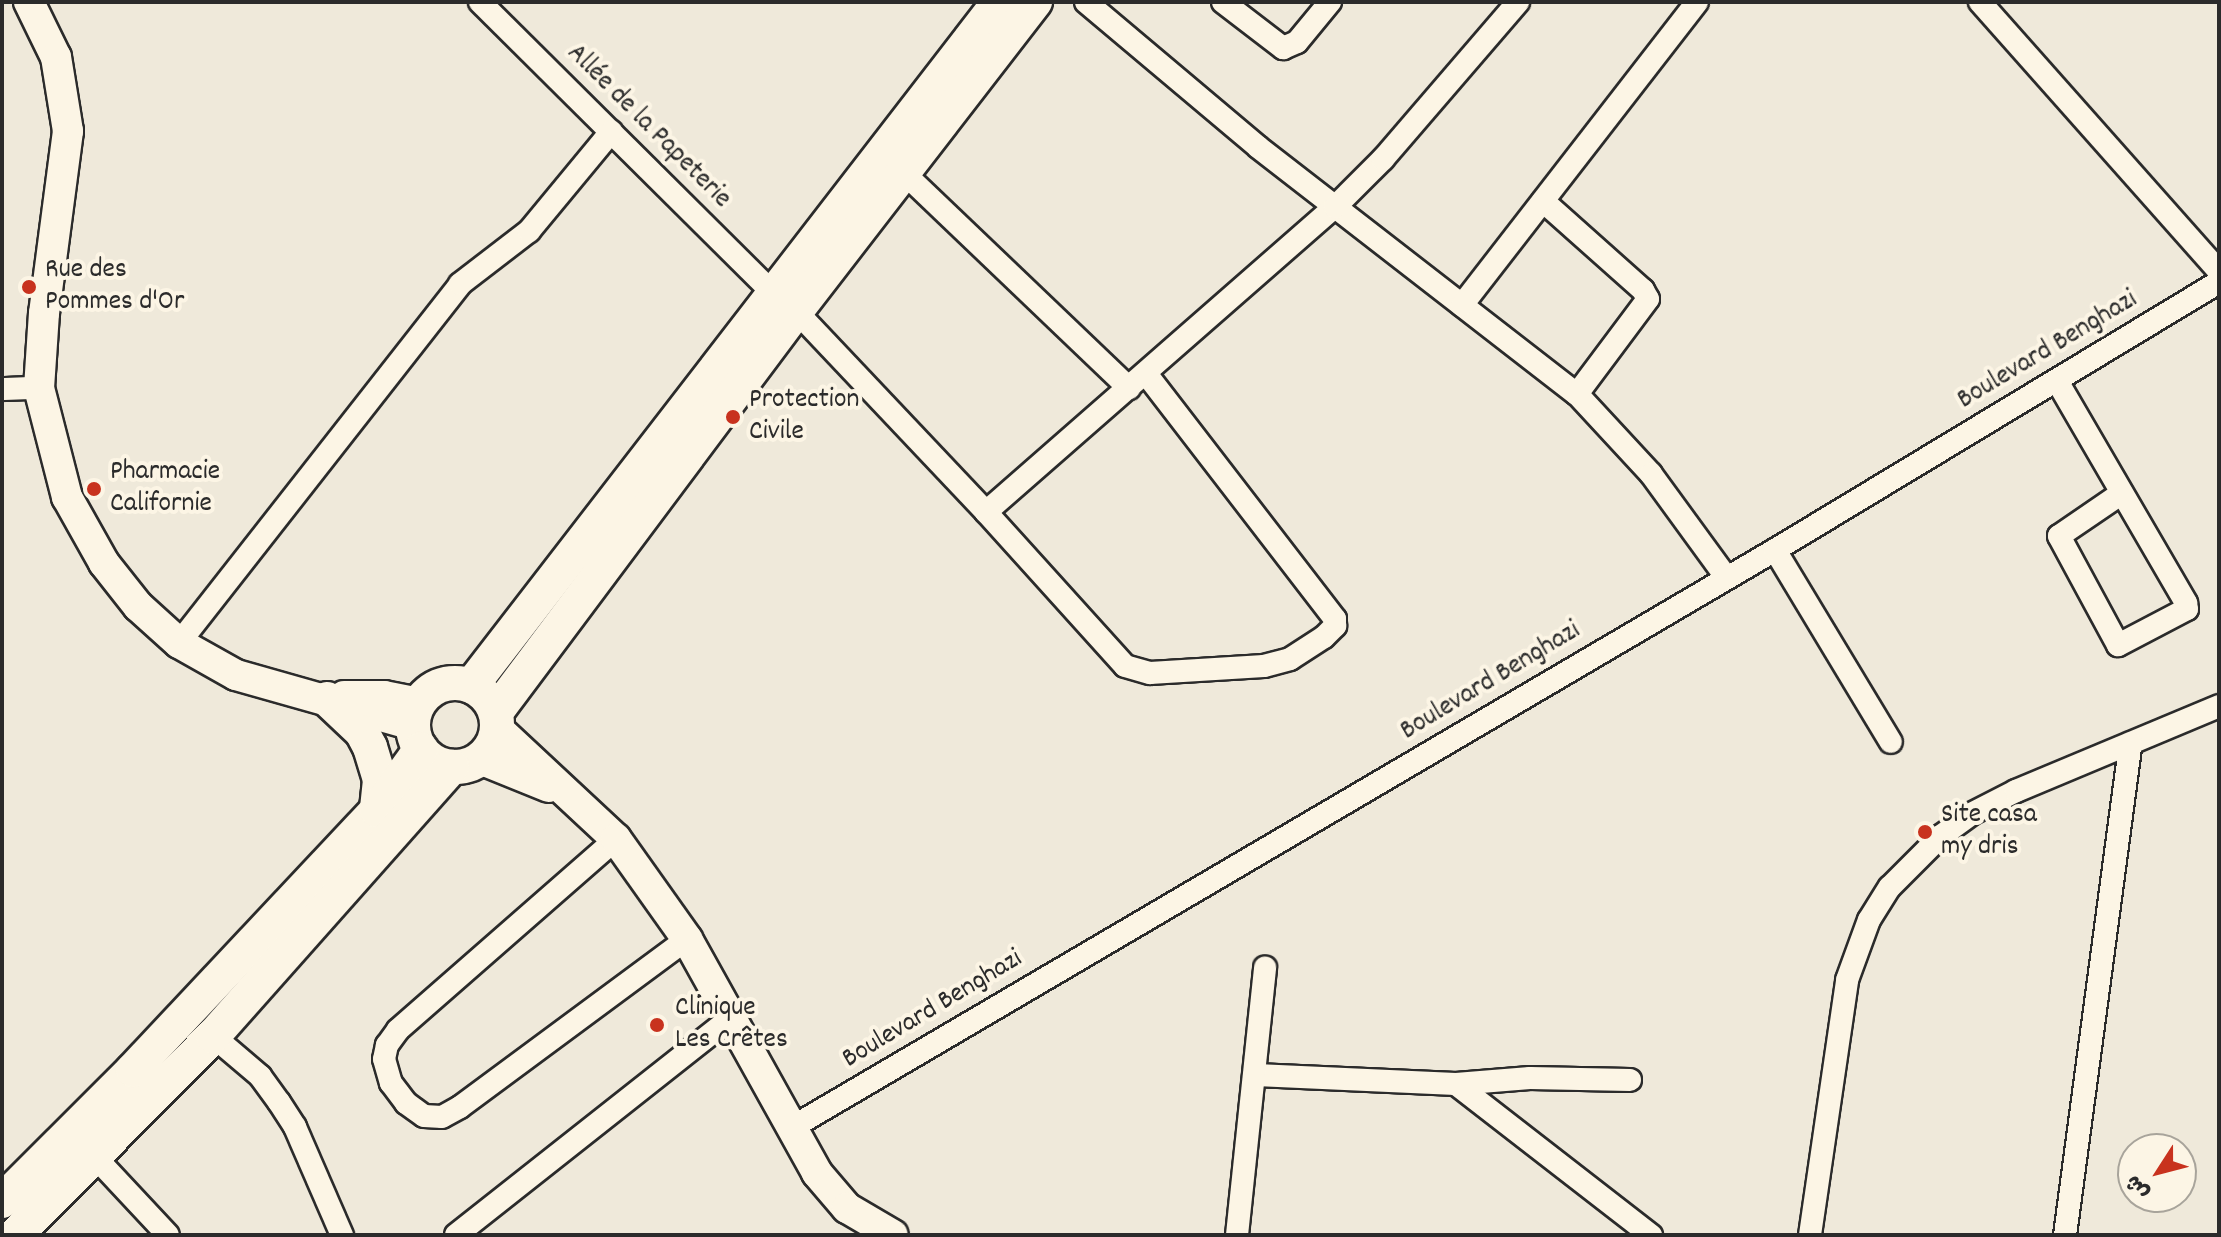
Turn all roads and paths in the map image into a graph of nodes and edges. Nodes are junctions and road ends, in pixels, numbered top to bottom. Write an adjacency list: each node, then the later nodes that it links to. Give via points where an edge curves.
1 (29, 2): 21 (main road, via 56,57 68,131)
2 (480, 2): 11 (street, Allée de la Papeterie)
3 (999, 2): 17 (main road)
4 (1035, 2): 12 (main road)
5 (1086, 2): 14 (street)
6 (1223, 2): 7 (street, via 1283,48 1297,42)
7 (1330, 2)
8 (1518, 2): 14 (street)
9 (1697, 2): 13 (street)
10 (1980, 2): 15 (street)
11 (611, 132): 17 (street, Allée de la Papeterie); 28 (street, via 529,231 460,284)
12 (905, 174): 17 (main road); 19 (street)
13 (1543, 201): 18 (street); 23 (street, via 1648,299)
14 (1335, 207): 18 (street); 19 (street)
15 (2219, 271)
16 (2219, 282): 20 (street, Boulevard Benghazi)
17 (785, 302): 25 (street, Allée de la Papeterie); 29 (main road); 32 (main road)
18 (1462, 305): 23 (street)
19 (1138, 381): 25 (street); 25 (street, Allée de la Papeterie, via 1331,612 1335,619 1330,632 1278,664 1135,671 1114,656)
20 (2057, 381): 24 (street); 26 (street, Boulevard Benghazi)
21 (39, 388): 22 (street); 28 (main road, via 67,497 104,563 138,606)
22 (2, 389)
23 (1577, 394): 27 (street, via 1651,474)
24 (2122, 493): 24 (street, via 2059,536 2118,645 2187,609)
25 (986, 512)
26 (1775, 550): 27 (street, Boulevard Benghazi); 34 (street)
27 (1726, 577): 47 (street, Boulevard Benghazi)
28 (179, 643): 30 (main road, via 236,675)
29 (471, 686): 32 (main road, via 488,698); 33 (main road, via 457,682 429,691)
30 (327, 699): 33 (main road, via 375,695); 38 (main road, via 362,732 370,747 380,780)
31 (2219, 706): 35 (street)
32 (497, 720): 36 (main road, via 492,746); 37 (main road)
33 (418, 726): 36 (main road, via 432,760); 38 (main road)
34 (1891, 742)
35 (2131, 743): 57 (street, via 1971,814 1890,887 1869,920 1847,980); 58 (street)
36 (466, 763): 37 (main road); 43 (main road)
37 (569, 796): 39 (main road)
38 (377, 810): 49 (main road)
39 (616, 839): 40 (main road); 40 (street, via 398,1030 384,1059 391,1083 424,1116 442,1117)
40 (687, 939): 42 (main road)
41 (1265, 967): 44 (street)
42 (731, 1018): 47 (main road); 53 (street)
43 (213, 1036): 48 (main road); 52 (street, via 260,1076 279,1102)
44 (1256, 1075): 46 (street); 55 (street)
45 (1630, 1080): 46 (street, via 1530,1078)
46 (1456, 1084): 56 (street)
47 (791, 1128): 54 (main road, via 817,1173 847,1208)
48 (96, 1158): 50 (main road); 51 (street)
49 (2, 1201)
50 (16, 1235)
51 (168, 1235)
52 (342, 1235)
53 (456, 1235)
54 (893, 1235)
55 (1237, 1235)
56 (1651, 1235)
57 (1810, 1235)
58 (2065, 1235)

